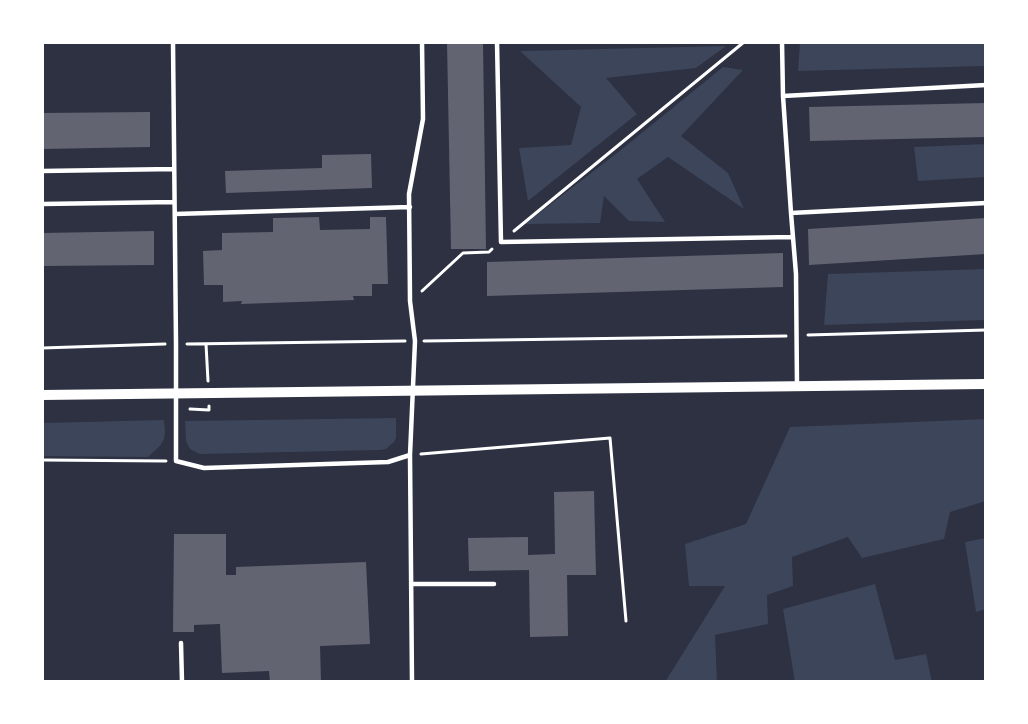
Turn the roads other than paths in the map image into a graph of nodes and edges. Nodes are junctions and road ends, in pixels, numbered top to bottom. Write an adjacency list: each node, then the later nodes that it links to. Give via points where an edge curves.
1 (173, 42): 7 (lane)
2 (422, 42): 12 (lane, via 423,119)
3 (497, 42): 15 (lane, via 501,242)
4 (782, 42): 6 (lane)
5 (986, 85): 6 (lane)
6 (783, 96): 13 (lane)
7 (174, 169): 8 (lane); 9 (lane)
8 (42, 171)
9 (174, 202): 11 (lane); 14 (lane)
10 (986, 203): 13 (lane)
11 (42, 204)
12 (410, 207): 14 (lane); 18 (lane)
13 (790, 213): 15 (lane)
14 (175, 214): 19 (lane)
15 (793, 237): 17 (lane)
16 (986, 384): 17 (street)
17 (797, 386): 18 (street)
18 (413, 390): 19 (street); 21 (lane)
19 (176, 394): 20 (street); 21 (lane, via 176,461 204,468 388,462)
20 (42, 395)
21 (410, 455): 22 (lane)
22 (411, 584): 23 (lane); 26 (lane)
23 (494, 584)
24 (182, 643): 25 (lane)
25 (182, 682)
26 (412, 682)

